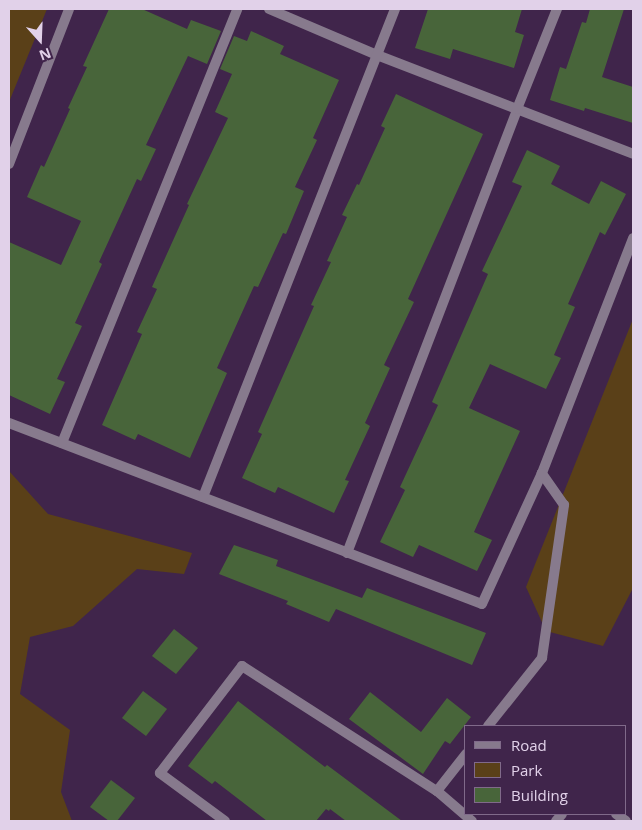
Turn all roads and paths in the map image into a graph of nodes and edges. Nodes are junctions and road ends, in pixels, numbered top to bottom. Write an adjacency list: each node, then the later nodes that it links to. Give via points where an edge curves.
1 (69, 9): 9 (street)
2 (237, 9): 12 (street)
3 (269, 9): 6 (street)
4 (395, 9): 6 (street)
5 (557, 9): 7 (street)
6 (377, 56): 7 (street); 14 (street)
7 (517, 109): 8 (street); 15 (street)
8 (633, 154)
9 (9, 164)
10 (633, 238): 13 (street)
11 (9, 423): 12 (street)
12 (62, 443): 14 (street)
13 (542, 473): 15 (street, via 482,604); 16 (street, via 564,505 542,658)
14 (203, 498): 15 (street)
15 (347, 553)
16 (489, 725)
17 (464, 756): 18 (street)
18 (436, 791): 19 (street); 20 (street, via 242,666 160,774)
19 (464, 814)
20 (225, 821)

